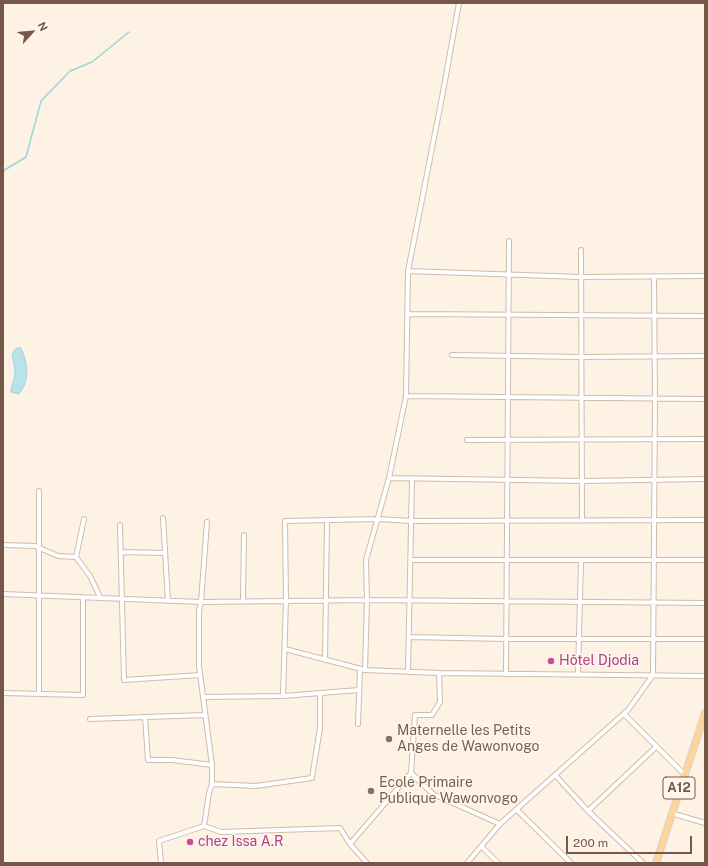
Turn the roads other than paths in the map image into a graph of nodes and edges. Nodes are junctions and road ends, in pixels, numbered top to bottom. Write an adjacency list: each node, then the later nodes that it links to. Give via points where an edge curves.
1 (459, 3): 4 (street)
2 (509, 241): 5 (street)
3 (581, 250): 6 (street)
4 (408, 271): 5 (street); 9 (street)
5 (508, 274): 6 (street); 10 (street)
6 (580, 276): 8 (street); 11 (street)
7 (705, 276): 8 (street)
8 (654, 277): 12 (street)
9 (408, 314): 10 (street); 19 (street)
10 (508, 316): 11 (street); 15 (street)
11 (581, 316): 12 (street); 17 (street)
12 (654, 316): 13 (street); 18 (street)
13 (705, 316)
14 (452, 355): 15 (street)
15 (508, 356): 17 (street); 20 (street)
16 (705, 356): 18 (street)
17 (582, 357): 18 (street); 22 (street)
18 (654, 357): 23 (street)
19 (406, 396): 20 (street); 29 (street)
20 (508, 396): 22 (street); 27 (street)
21 (705, 399): 23 (street)
22 (581, 400): 23 (street); 28 (street)
23 (655, 400): 24 (street)
24 (654, 439): 25 (street); 28 (street); 33 (street)
25 (705, 439)
26 (467, 440): 27 (street)
27 (508, 440): 28 (street); 32 (street)
28 (581, 440): 34 (street)
29 (389, 478): 30 (street); 38 (street)
30 (412, 478): 32 (street); 44 (street)
31 (705, 479): 33 (street)
32 (508, 480): 34 (street); 40 (street)
33 (654, 480): 34 (street); 42 (street)
34 (582, 481): 41 (street)
35 (39, 491): 49 (street)
36 (163, 518): 51 (street)
37 (84, 519): 52 (street)
38 (378, 519): 39 (street); 44 (street); 66 (street, via 366,560)
39 (327, 520): 64 (street, via 285,521); 65 (street)
40 (507, 520): 41 (street); 44 (street); 54 (street)
41 (582, 520): 42 (street)
42 (654, 520): 43 (street); 57 (street)
43 (705, 520)
44 (412, 521): 53 (street)
45 (207, 522): 72 (street)
46 (120, 526): 50 (street)
47 (244, 535): 67 (street)
48 (3, 545): 49 (street, via 35,546)
49 (39, 549): 52 (street, via 58,556); 59 (street)
50 (121, 552): 51 (street); 62 (street)
51 (165, 553): 63 (street)
52 (76, 557): 61 (street, via 90,576)
53 (411, 560): 54 (street); 68 (street)
54 (507, 560): 56 (street); 69 (street)
55 (705, 560): 57 (street)
56 (581, 561): 57 (street); 70 (street)
57 (654, 561): 71 (street)
58 (3, 594): 59 (street)
59 (40, 596): 60 (street); 93 (street)
60 (83, 597): 61 (street); 93 (street, via 84,695)
61 (100, 597): 62 (street)
62 (122, 598): 63 (street); 88 (street, via 124,680)
63 (168, 600): 72 (street)
64 (286, 600): 65 (street); 67 (street); 79 (street)
65 (325, 600): 66 (street); 80 (street)
66 (367, 600): 68 (street); 82 (street)
67 (243, 601): 72 (street)
68 (410, 601): 69 (street); 74 (street)
69 (507, 601): 70 (street); 77 (street)
70 (579, 601): 71 (street); 75 (street)
71 (654, 601): 73 (street); 76 (street)
72 (202, 602): 88 (street, via 199,611)
73 (705, 603)
74 (409, 637): 77 (street); 84 (street)
75 (578, 638): 76 (street); 77 (street); 87 (street)
76 (653, 638): 78 (street); 89 (street)
77 (506, 639): 86 (street)
78 (705, 639)
79 (285, 649): 80 (street); 95 (street)
80 (325, 660): 81 (street)
81 (360, 669): 82 (street); 91 (street)
82 (366, 670): 84 (street)
83 (705, 671): 90 (street)
84 (408, 672): 85 (street)
85 (439, 674): 86 (street); 105 (street, via 440,702 432,715 415,715)
86 (506, 674): 87 (street)
87 (578, 674): 89 (street)
88 (200, 675): 96 (street)
89 (653, 675): 90 (street); 98 (street)
90 (704, 676)
91 (359, 690): 94 (street); 102 (street)
92 (3, 693): 93 (street)
93 (39, 693)
94 (320, 693): 95 (street); 108 (street, via 320,728 312,778 256,786)
95 (282, 696): 96 (street)
96 (203, 697): 99 (street)
97 (705, 713): 106 (main road, A12)
98 (624, 714): 103 (street); 107 (street)
99 (204, 715): 100 (street); 104 (street)
100 (145, 717): 101 (street); 104 (street, via 148,760)
101 (90, 718)
102 (358, 724)
103 (656, 747): 106 (street); 110 (street)
104 (212, 765): 108 (street)
105 (411, 773): 113 (street, via 433,794); 115 (street)
106 (684, 774): 111 (main road, A12)
107 (556, 776): 109 (street); 110 (street)
108 (212, 784): 114 (street, via 208,793)
109 (517, 810): 113 (street); 121 (street)
110 (588, 811): 122 (street)
111 (671, 813): 112 (street); 123 (main road, A12)
112 (705, 823)
113 (500, 824): 116 (street)
114 (204, 826): 115 (street, via 221,832 340,828); 117 (street, via 159,841)
115 (350, 844): 118 (street)
116 (481, 846): 119 (street); 120 (street)
117 (161, 863)
118 (367, 863)
119 (467, 863)
120 (498, 863)
121 (571, 863)
122 (643, 863)
123 (656, 863)

